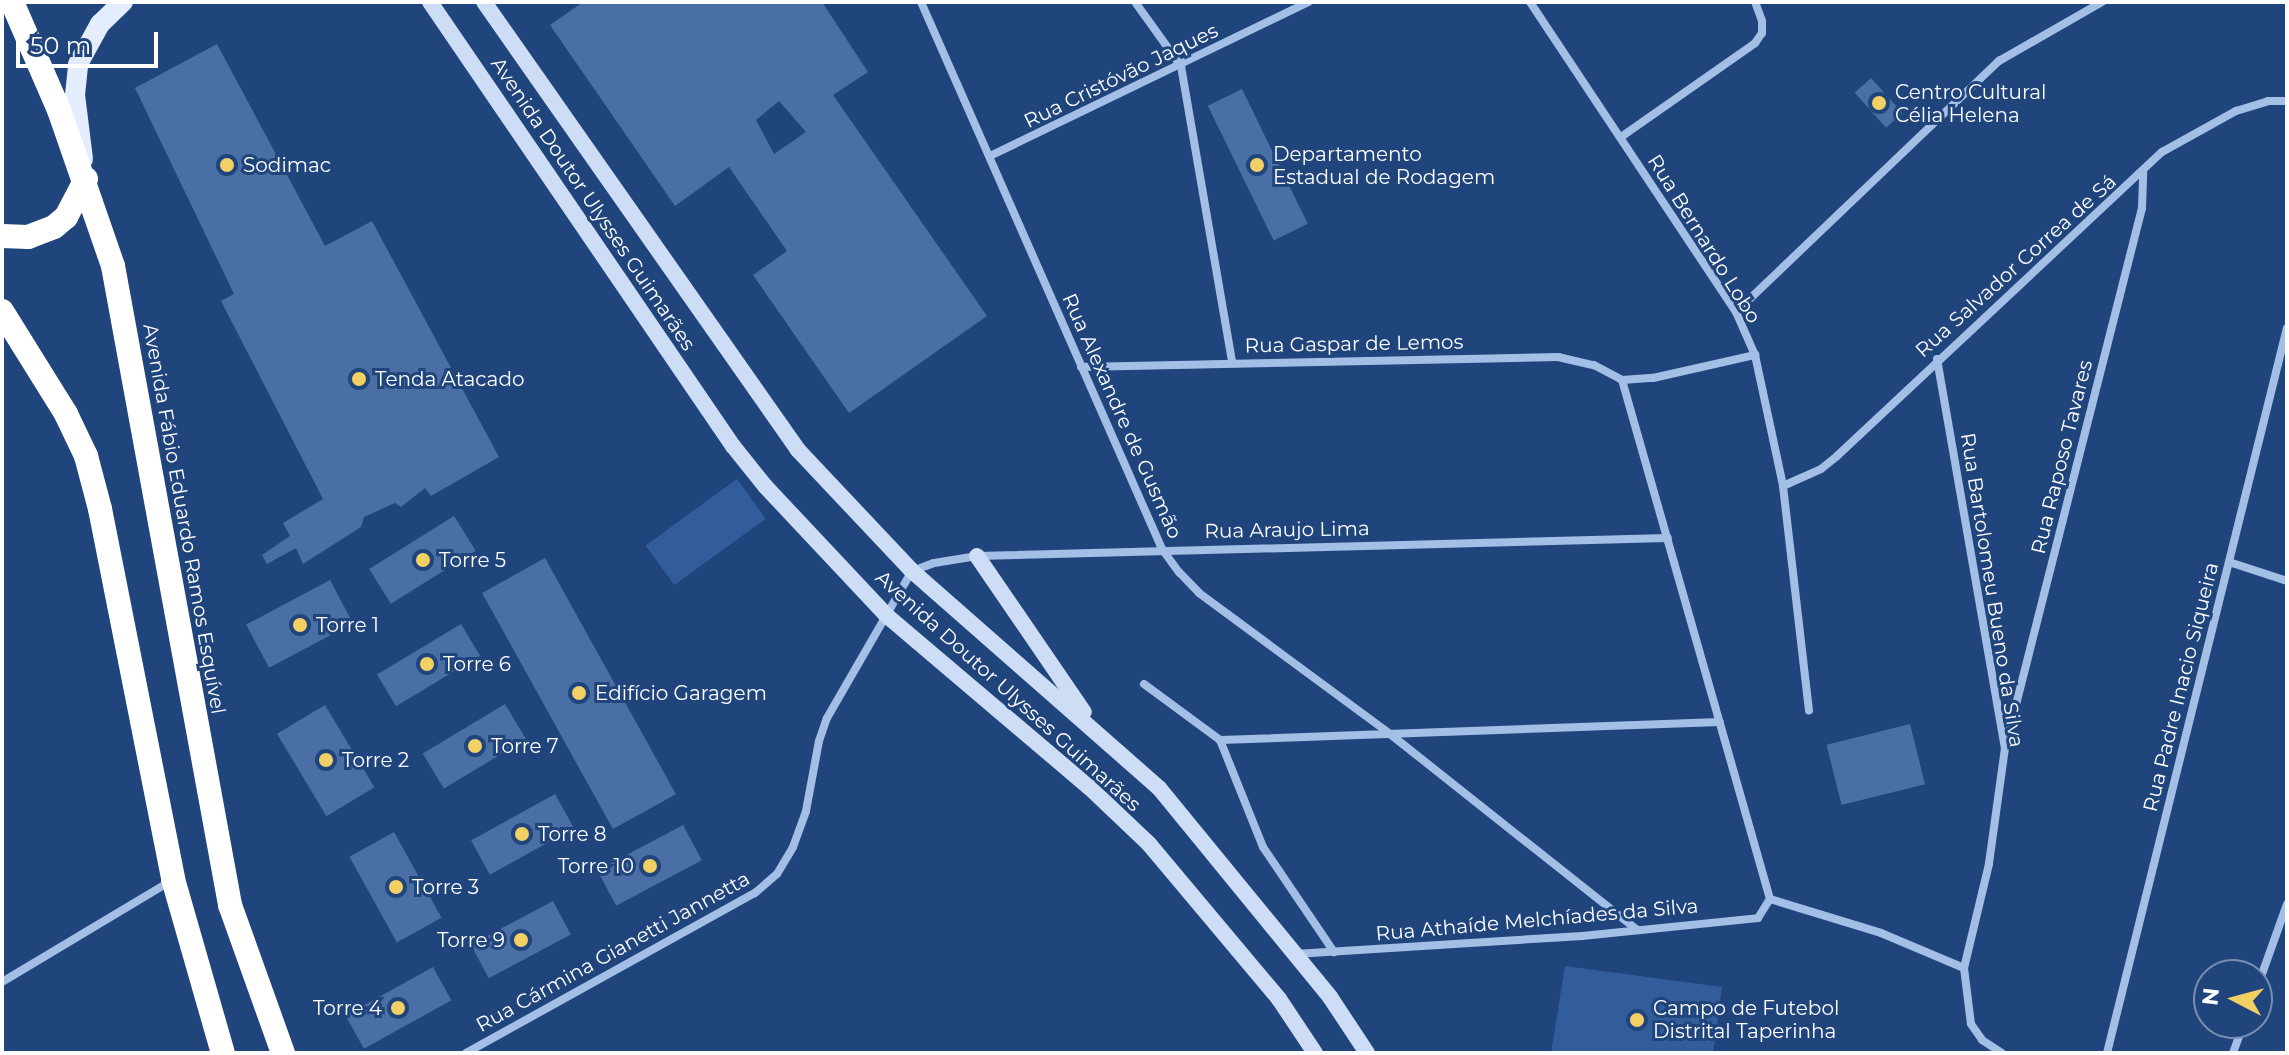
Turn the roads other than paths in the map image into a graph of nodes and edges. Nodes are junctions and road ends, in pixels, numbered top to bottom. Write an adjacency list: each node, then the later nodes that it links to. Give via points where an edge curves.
1 (12, 2): 16 (highway, Avenida Fábio Eduardo Ramos Esquível)
2 (123, 2): 16 (main road, via 100,24 78,64 75,95)
3 (430, 2): 35 (main road, Avenida Doutor Ulysses Guimarães, via 733,446)
4 (484, 2): 33 (main road, Avenida Doutor Ulysses Guimarães, via 798,450)
5 (921, 2): 14 (street, Rua Alexandre de Gusmão)
6 (1135, 2): 11 (street)
7 (1309, 2): 11 (street, Rua Cristóvão Jaques)
8 (1530, 2): 13 (street, Rua Bernardo Lobo)
9 (1755, 2): 13 (street, via 1762,21 1755,43)
10 (2102, 2): 19 (street, via 1999,61)
11 (1181, 66): 14 (street, Rua Cristóvão Jaques); 24 (street)
12 (2287, 101): 15 (street, Rua Salvador Correa de Sá, via 2236,111 2162,152)
13 (1621, 137): 19 (street, Rua Bernardo Lobo)
14 (990, 156): 25 (street, Rua Alexandre de Gusmão)
15 (2143, 172): 23 (street, Rua Salvador Correa de Sá); 42 (street, Rua Raposo Tavares, via 2142,208)
16 (86, 179): 17 (highway, via 66,217 54,227 28,237); 55 (highway, Avenida Fábio Eduardo Ramos Esquível, via 113,266 130,347 230,905)
17 (2, 236)
18 (2, 311): 27 (highway)
19 (1736, 312): 22 (street, Rua Bernardo Lobo)
20 (2287, 328): 32 (street, Rua Padre Inacio Siqueira)
21 (2, 346): 27 (highway)
22 (1755, 355): 26 (street); 28 (street, Rua Bernardo Lobo)
23 (1937, 359): 28 (street, Rua Salvador Correa de Sá, via 1837,456); 42 (street, Rua Bartolomeu Bueno da Silva)
24 (1232, 362): 25 (street, Rua Gaspar de Lemos); 26 (street, Rua Gaspar de Lemos, via 1558,357 1594,365)
25 (1081, 367): 30 (street, Rua Alexandre de Gusmão)
26 (1622, 380): 29 (street)
27 (46, 383): 43 (highway, via 86,456 100,509)
28 (1783, 486): 37 (street, Rua Bernardo Lobo)
29 (1668, 538): 30 (street, Rua Araujo Lima); 38 (street)
30 (1162, 549): 31 (street, Rua Araujo Lima); 40 (street, Rua Alexandre de Gusmão, via 1199,593)
31 (977, 556): 33 (street, Rua Araujo Lima); 39 (main road)
32 (2229, 562): 34 (street); 60 (street, Rua Padre Inacio Siqueira)
33 (912, 571): 35 (street); 39 (main road, Avenida Doutor Ulysses Guimarães)
34 (2287, 581)
35 (886, 615): 56 (street, Rua Cármina Gianetti Jannetta, via 827,718 806,811 777,874 755,893); 57 (main road, Avenida Doutor Ulysses Guimarães, via 1149,844 1279,999)
36 (1144, 684): 41 (street)
37 (1809, 710)
38 (1720, 722): 40 (street); 44 (street)
39 (1099, 734): 48 (main road, Avenida Doutor Ulysses Guimarães, via 1159,788)
40 (1390, 734): 41 (street); 46 (street, Rua Alexandre de Gusmão)
41 (1220, 740): 47 (street, via 1263,847)
42 (2005, 748): 50 (street, Rua Bartolomeu Bueno da Silva, via 1992,849)
43 (173, 879): 51 (street); 52 (highway)
44 (1770, 899): 46 (street, Rua Athaíde Melchíades da Silva, via 1758,918); 50 (street, via 1881,933)
45 (2287, 904): 49 (street)
46 (1637, 930): 47 (street, Rua Athaíde Melchíades da Silva)
47 (1334, 952): 48 (street, Rua Athaíde Melchíades da Silva)
48 (1295, 954): 58 (main road, Avenida Doutor Ulysses Guimarães)
49 (2267, 959)
50 (1964, 968): 59 (street, via 1971,1024 1982,1040)
51 (2, 982)
52 (207, 1001): 53 (highway); 54 (highway)
53 (223, 1053)
54 (239, 1053)
55 (283, 1053)
56 (466, 1053)
57 (1315, 1053)
58 (1367, 1053)
59 (2002, 1053)
60 (2107, 1053)

